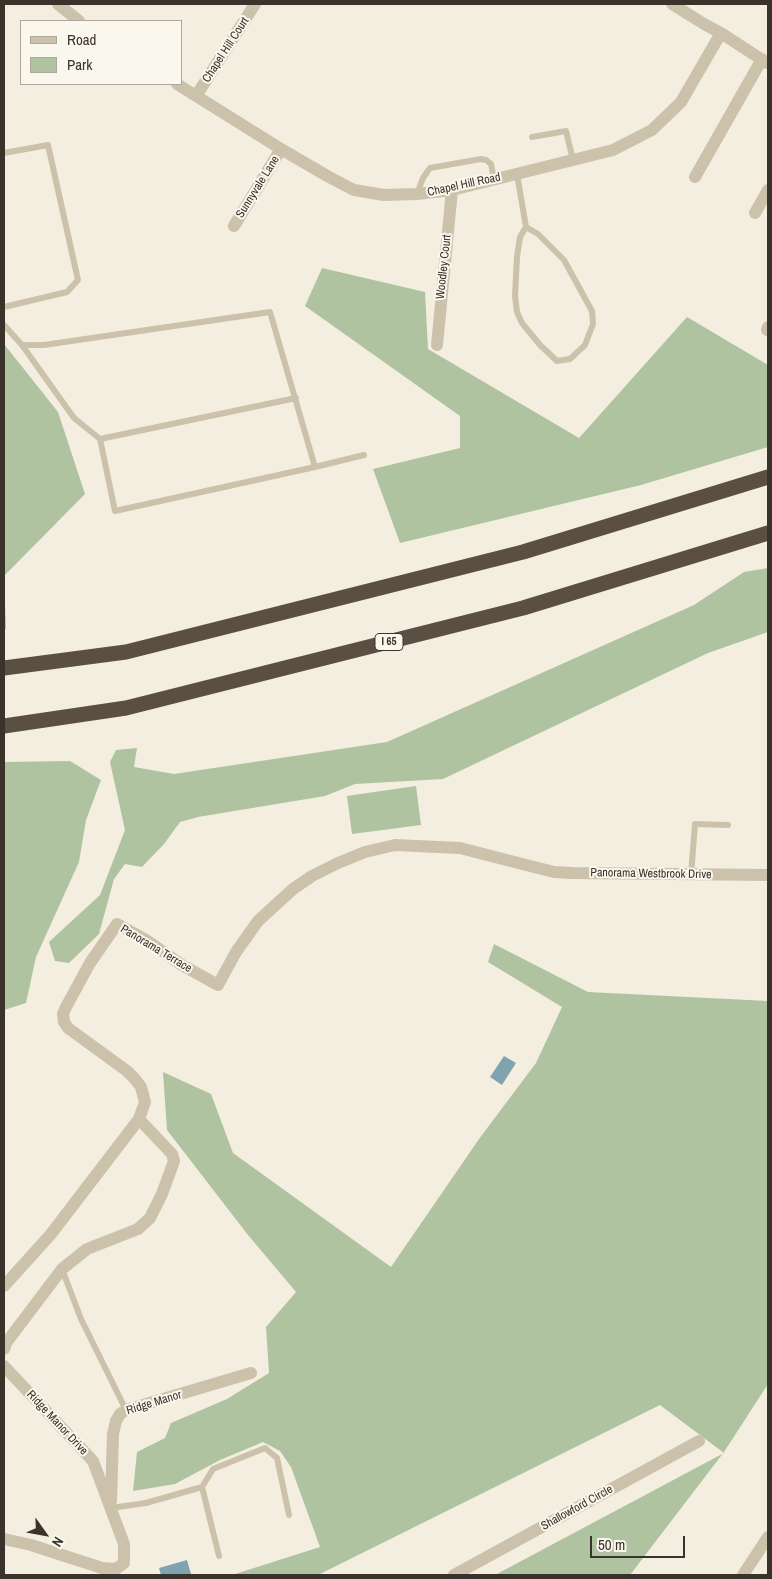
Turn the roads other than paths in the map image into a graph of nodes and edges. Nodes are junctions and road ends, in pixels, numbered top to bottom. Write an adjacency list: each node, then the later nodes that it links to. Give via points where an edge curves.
1 (58, 4): 4 (street)
2 (255, 4): 8 (street, Chapel Hill Court)
3 (672, 4): 5 (street)
4 (78, 20)
5 (721, 33): 6 (street); 12 (street, Chapel Hill Road, via 681,102 652,130 613,150)
6 (765, 61): 14 (street)
7 (179, 85): 8 (street, Chapel Hill Road)
8 (196, 96): 10 (street, Chapel Hill Road)
9 (532, 137): 12 (lane, via 566,131)
10 (281, 149): 18 (street, Chapel Hill Road, via 354,190 384,195); 20 (street, Sunnyvale Lane)
11 (4, 153): 22 (lane, via 48,145 78,280 68,292)
12 (573, 160): 13 (street, Chapel Hill Road)
13 (516, 174): 15 (street, Chapel Hill Road); 21 (lane)
14 (695, 177)
15 (494, 179): 16 (street, Chapel Hill Road); 18 (lane, via 491,164 481,159 430,168)
16 (452, 190): 18 (street, Chapel Hill Road); 25 (street, Woodley Court)
17 (768, 190): 19 (street)
18 (417, 194)
19 (755, 212)
20 (234, 226)
21 (526, 227): 21 (lane, via 538,234 564,260 592,311 593,324 585,345 570,359 557,361 522,323 517,312 517,257 520,237)
22 (4, 306)
23 (4, 325): 24 (lane)
24 (22, 345): 26 (lane, via 44,345 270,312); 27 (lane, via 74,418)
25 (437, 345)
26 (296, 398): 27 (lane); 29 (lane)
27 (100, 439): 29 (lane, via 115,511)
28 (364, 455): 29 (lane)
29 (315, 467)
30 (768, 477): 32 (highway, via 523,552 126,652)
31 (768, 533): 33 (highway, I 65, via 523,608 126,708)
32 (4, 668)
33 (4, 726)
34 (728, 825): 36 (lane, via 695,824)
35 (534, 868): 36 (street, Panorama Westbrook Drive, via 572,873); 38 (street, Panorama Terrace, via 460,848 395,845 365,852 338,862 293,889 258,921 218,985 117,924 90,964 63,1014 68,1028 127,1071 141,1087 145,1102)
36 (691, 874): 37 (street, Panorama Westbrook Drive)
37 (768, 875)
38 (139, 1119): 39 (street, via 172,1154 174,1162 150,1218 138,1229 87,1249); 40 (street, Panorama Terrace, via 51,1234)
39 (62, 1270): 41 (street); 44 (lane, via 81,1318)
40 (4, 1286)
41 (4, 1349)
42 (4, 1366): 47 (street, Ridge Manor Drive, via 93,1460)
43 (251, 1373): 44 (street, Ridge Manor)
44 (126, 1410): 47 (street, Ridge Manor, via 116,1421 113,1434)
45 (699, 1441): 53 (street, Shallowford Circle)
46 (202, 1487): 47 (lane, via 146,1503); 48 (lane, via 213,1469 264,1448 278,1458); 52 (lane)
47 (111, 1508): 50 (street, Ridge Manor Drive, via 124,1544 124,1563 116,1569 102,1568)
48 (289, 1514)
49 (768, 1537): 51 (street)
50 (4, 1538)
51 (765, 1550): 54 (street)
52 (219, 1556)
53 (454, 1575)
54 (743, 1575)

